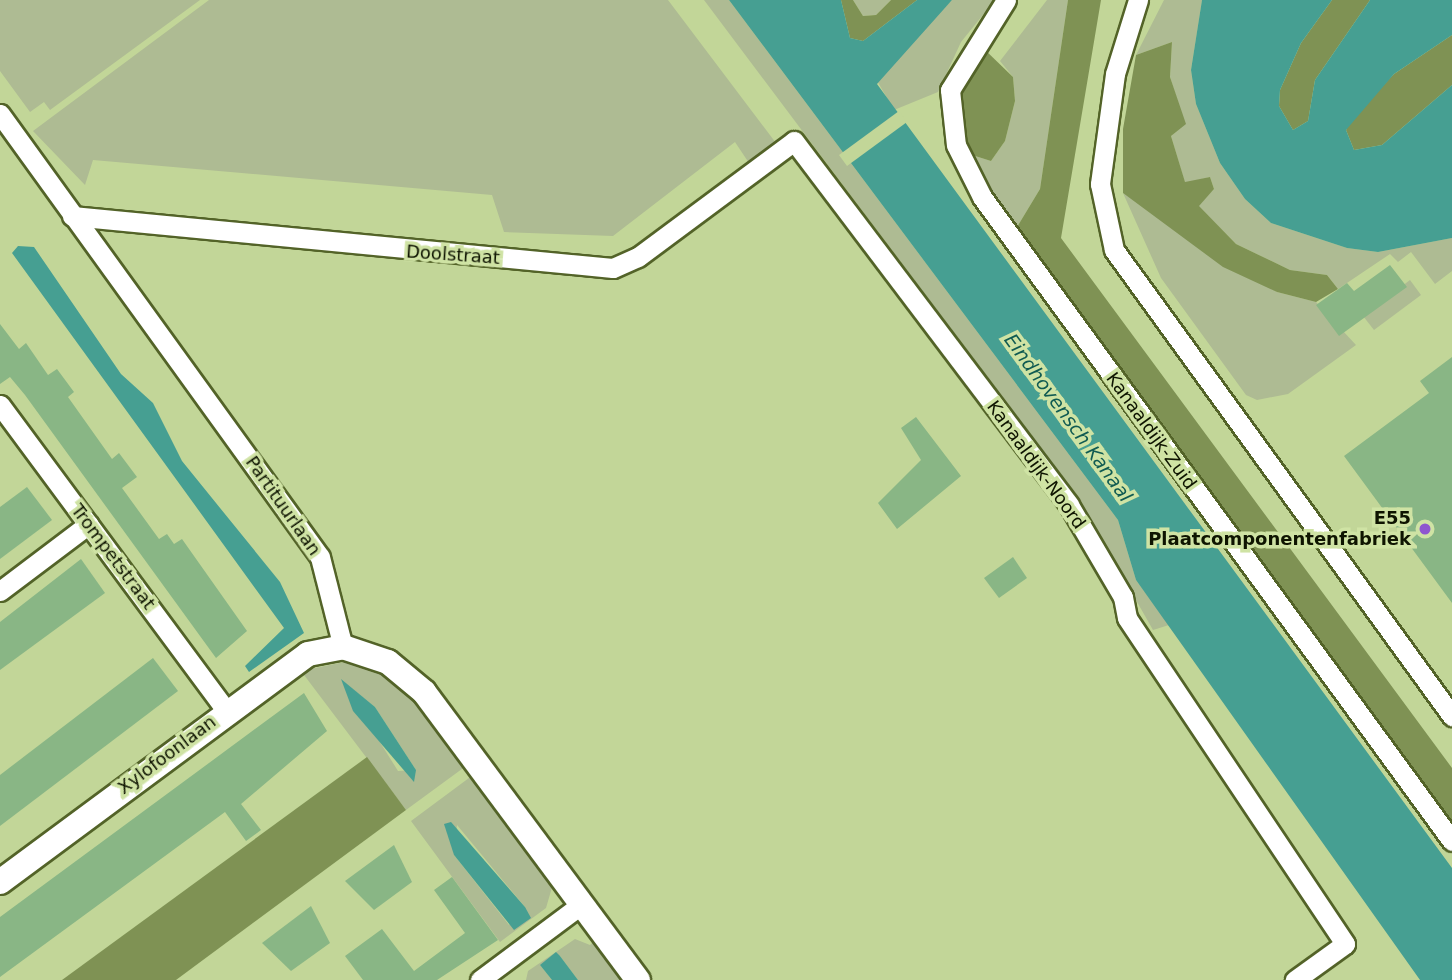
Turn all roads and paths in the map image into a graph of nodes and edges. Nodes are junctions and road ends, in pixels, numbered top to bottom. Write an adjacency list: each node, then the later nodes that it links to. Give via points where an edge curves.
1 (1006, 0): 12 (street, Kanaaldijk-Zuid, via 972,46 950,90 956,145 982,197)
2 (1138, 0): 11 (street, via 1115,74 1100,184 1114,250)
3 (0, 114): 5 (street, Partituurlaan)
4 (794, 141): 5 (street, Doolstraat, via 638,257 613,268); 17 (street, Kanaaldijk-Noord, via 1069,505 1123,597 1127,618 1345,944)
5 (72, 216): 9 (street, Partituurlaan, via 320,557)
6 (0, 405): 7 (street, Trompetstraat)
7 (89, 524): 8 (street); 10 (street, Trompetstraat)
8 (0, 591)
9 (342, 647): 10 (street, Xylofoonlaan, via 308,654); 14 (street, via 408,674)
10 (226, 709): 13 (street, Xylofoonlaan)
11 (1452, 716)
12 (1452, 841)
13 (0, 882)
14 (582, 904): 15 (street); 16 (street)
15 (480, 980)
16 (638, 980)
17 (1294, 980)

